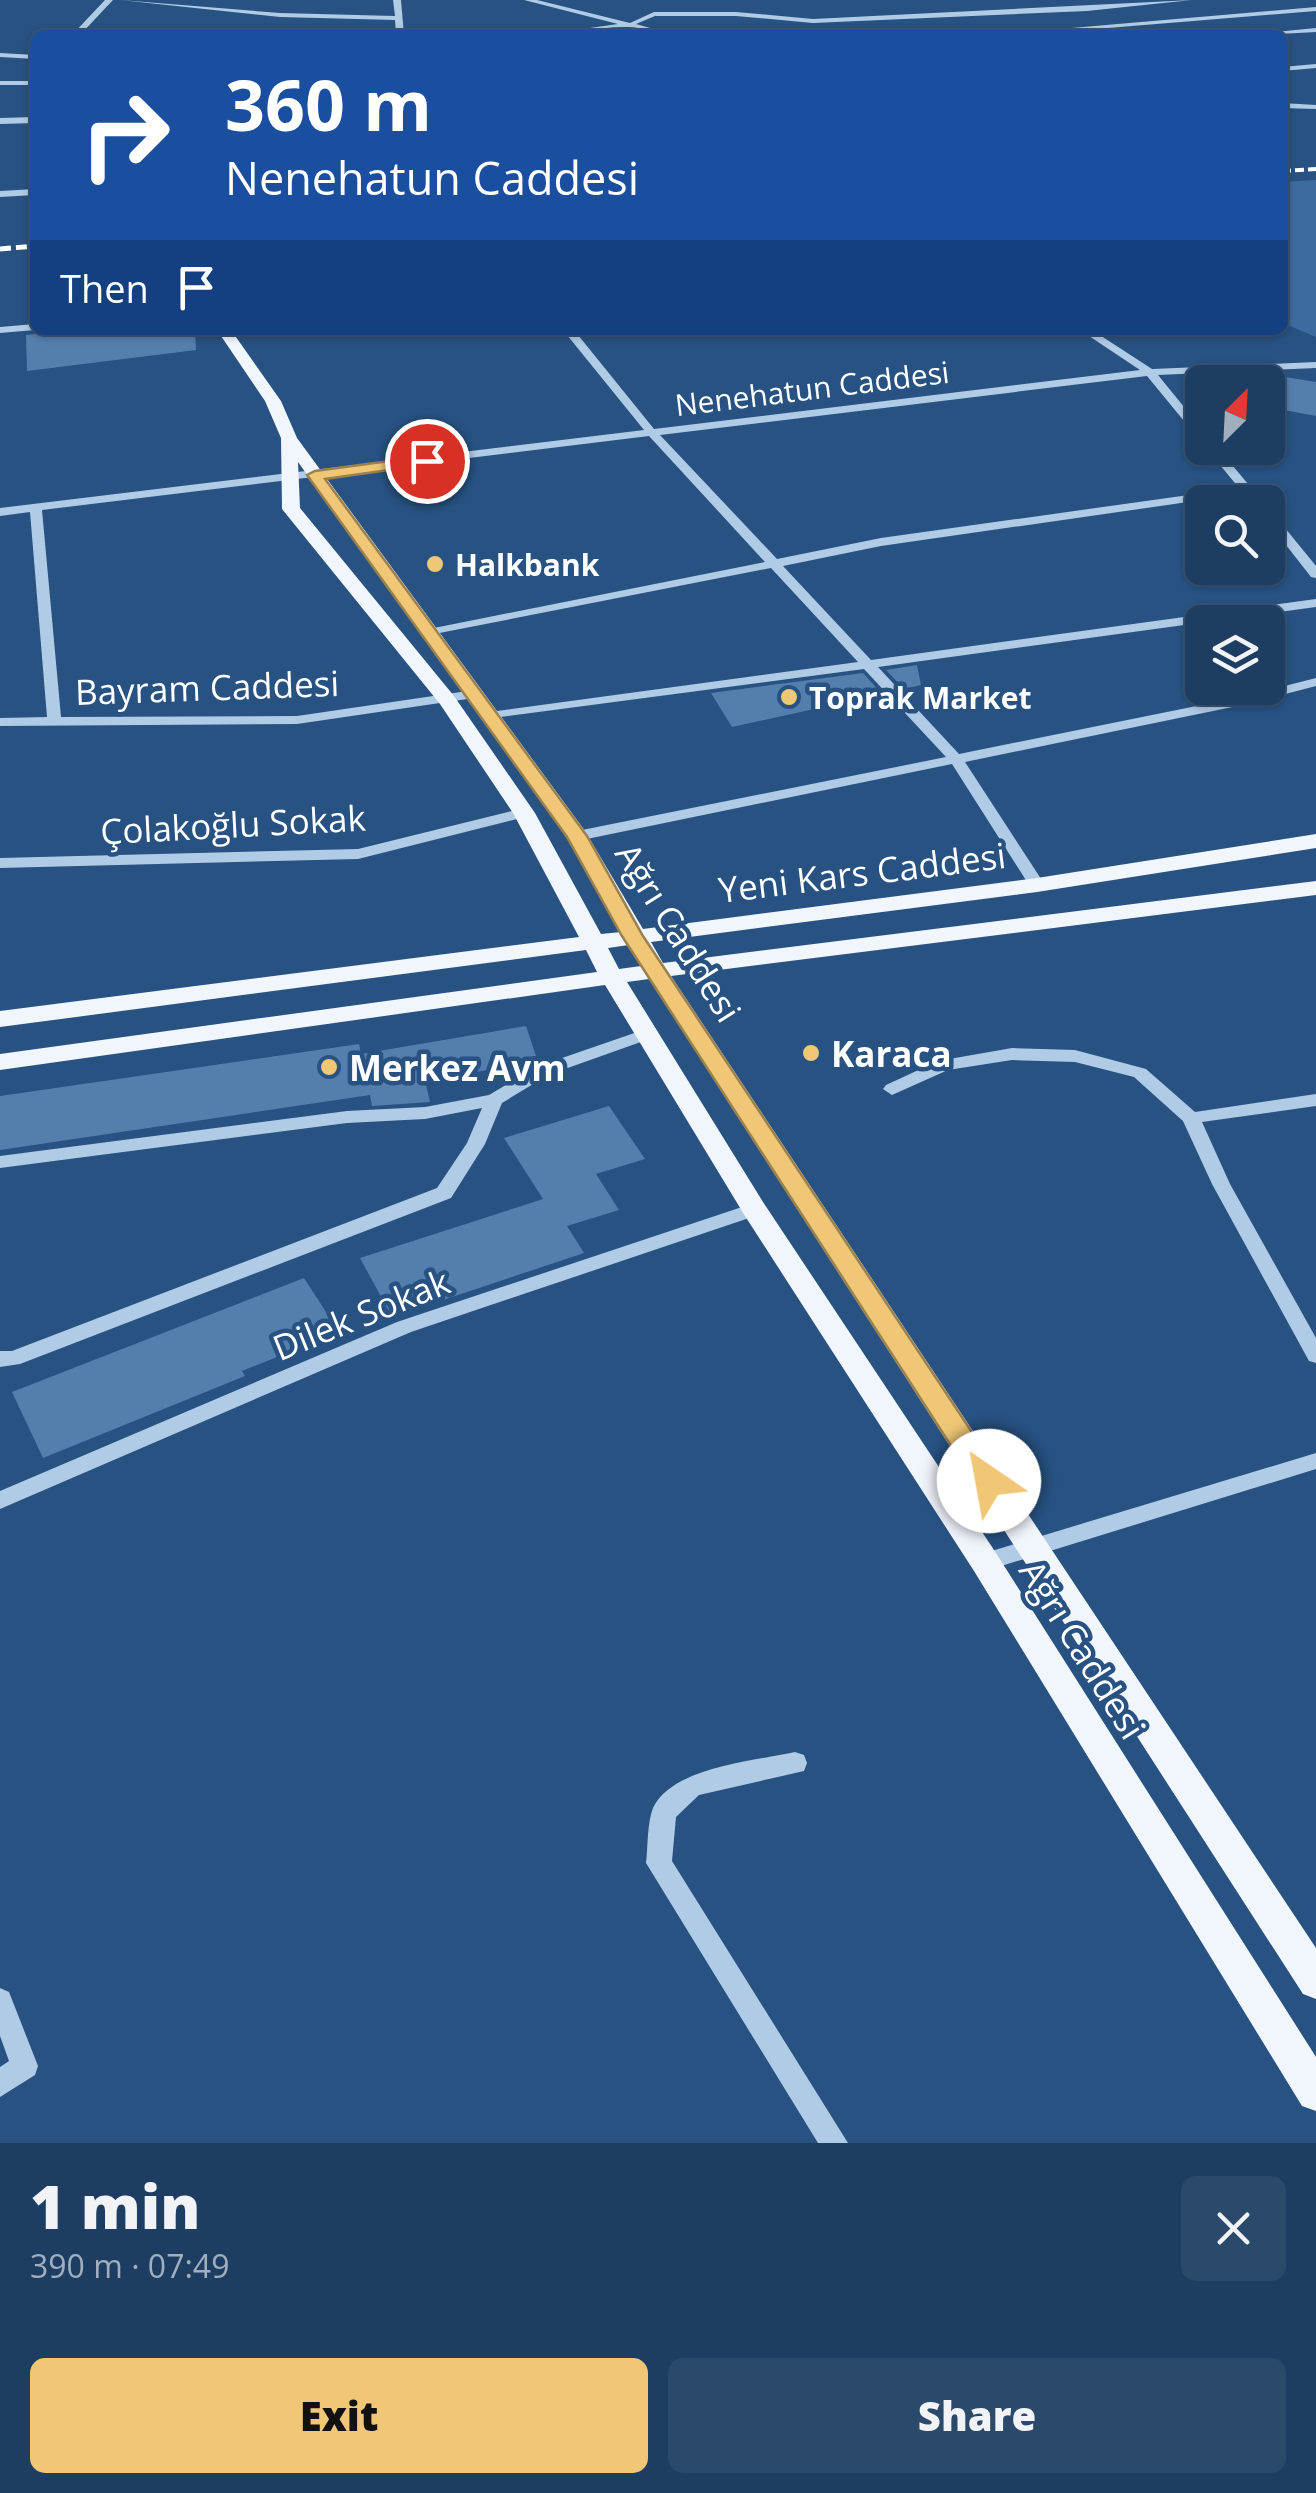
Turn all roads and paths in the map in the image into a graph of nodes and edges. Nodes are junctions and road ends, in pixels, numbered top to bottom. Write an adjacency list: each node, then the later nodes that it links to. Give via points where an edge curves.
1 (110, 0): 11 (street)
2 (124, 0): 9 (street)
3 (396, 0): 9 (street)
4 (528, 0): 10 (street)
5 (668, 0): 8 (street)
6 (1188, 0): 8 (street, via 813,21)
7 (1316, 9): 15 (street)
8 (654, 14): 10 (street)
9 (396, 18): 12 (street)
10 (635, 24): 13 (street); 14 (street)
11 (81, 30)
12 (399, 30)
13 (585, 30)
14 (655, 30)
15 (1057, 30)
16 (1316, 30): 17 (street)
17 (1288, 33)
18 (0, 55): 19 (street)
19 (30, 57)
20 (1316, 66): 21 (street)
21 (1288, 68)
22 (30, 83): 23 (street)
23 (0, 84)
24 (1288, 105): 25 (street)
25 (1316, 107)
26 (30, 120): 27 (street)
27 (0, 121)
28 (30, 192): 29 (street)
29 (0, 194)
30 (30, 327): 31 (street)
31 (0, 330)
32 (227, 335): 40 (main road, Ağrı Caddesi, via 273,401)
33 (572, 335): 38 (street)
34 (1094, 335): 36 (street)
35 (1316, 366): 36 (street, Nenehatun Caddesi)
36 (1150, 372): 37 (street); 38 (street, Nenehatun Caddesi)
37 (1185, 415)
38 (650, 432): 40 (street, Nenehatun Caddesi); 46 (street)
39 (1226, 465): 41 (street)
40 (303, 476): 43 (street, Nenehatun Caddesi); 49 (main road, Ağrı Caddesi); 52 (main road, Ağrı Caddesi, via 291,509)
41 (1243, 485)
42 (1185, 499): 46 (street)
43 (36, 508): 44 (street, Nenehatun Caddesi); 54 (street)
44 (0, 512)
45 (1285, 536): 47 (street)
46 (772, 563): 49 (street); 50 (street)
47 (1316, 574)
48 (1316, 603): 50 (street, Bayram Caddesi)
49 (429, 633): 52 (main road, Ağrı Caddesi)
50 (867, 665): 52 (street, Bayram Caddesi); 55 (street)
51 (1316, 682): 55 (street)
52 (470, 704): 54 (street, Bayram Caddesi, via 297,720); 56 (main road, Ağrı Caddesi); 57 (main road, Ağrı Caddesi)
53 (0, 722): 54 (street, Bayram Caddesi)
54 (54, 722)
55 (956, 759): 57 (street); 60 (street)
56 (524, 812): 59 (street, Çolakoğlu Sokak, via 358,854); 63 (main road, Ağrı Caddesi)
57 (577, 836): 62 (main road, Ağrı Caddesi)
58 (1316, 841): 60 (main road, Yeni Kars Caddesi)
59 (0, 863)
60 (1037, 885): 62 (main road, Yeni Kars Caddesi)
61 (1316, 888): 64 (main road, Yeni Kars Caddesi)
62 (633, 936): 63 (main road, Yeni Kars Caddesi); 64 (main road, Ağrı Caddesi)
63 (590, 940): 65 (main road, Ağrı Caddesi); 66 (main road, Yeni Kars Caddesi)
64 (656, 971): 65 (main road, Yeni Kars Caddesi); 79 (main road, Ağrı Caddesi)
65 (612, 977): 67 (main road, Ağrı Caddesi); 68 (main road, Yeni Kars Caddesi)
66 (0, 1019)
67 (646, 1034): 70 (street, via 542,1071); 74 (main road, Ağrı Caddesi)
68 (0, 1062)
69 (892, 1089): 72 (street, via 944,1065 1012,1054 1075,1056 1140,1073)
70 (494, 1100): 73 (street); 76 (street, via 476,1144 444,1192)
71 (1316, 1100): 72 (street)
72 (1192, 1118): 75 (street)
73 (0, 1162)
74 (754, 1210): 78 (street, Dilek Sokak, via 404,1327); 80 (main road, Ağrı Caddesi)
75 (1316, 1356)
76 (0, 1358)
77 (1316, 1461): 79 (street)
78 (0, 1500)
79 (1032, 1546): 80 (street); 82 (main road, Ağrı Caddesi)
80 (985, 1562): 85 (main road, Ağrı Caddesi)
81 (795, 1763): 86 (street, via 692,1786 664,1812 659,1863)
82 (1316, 1980)
83 (0, 2001): 84 (street, via 25,2066)
84 (0, 2083)
85 (1316, 2092)
86 (834, 2143)

